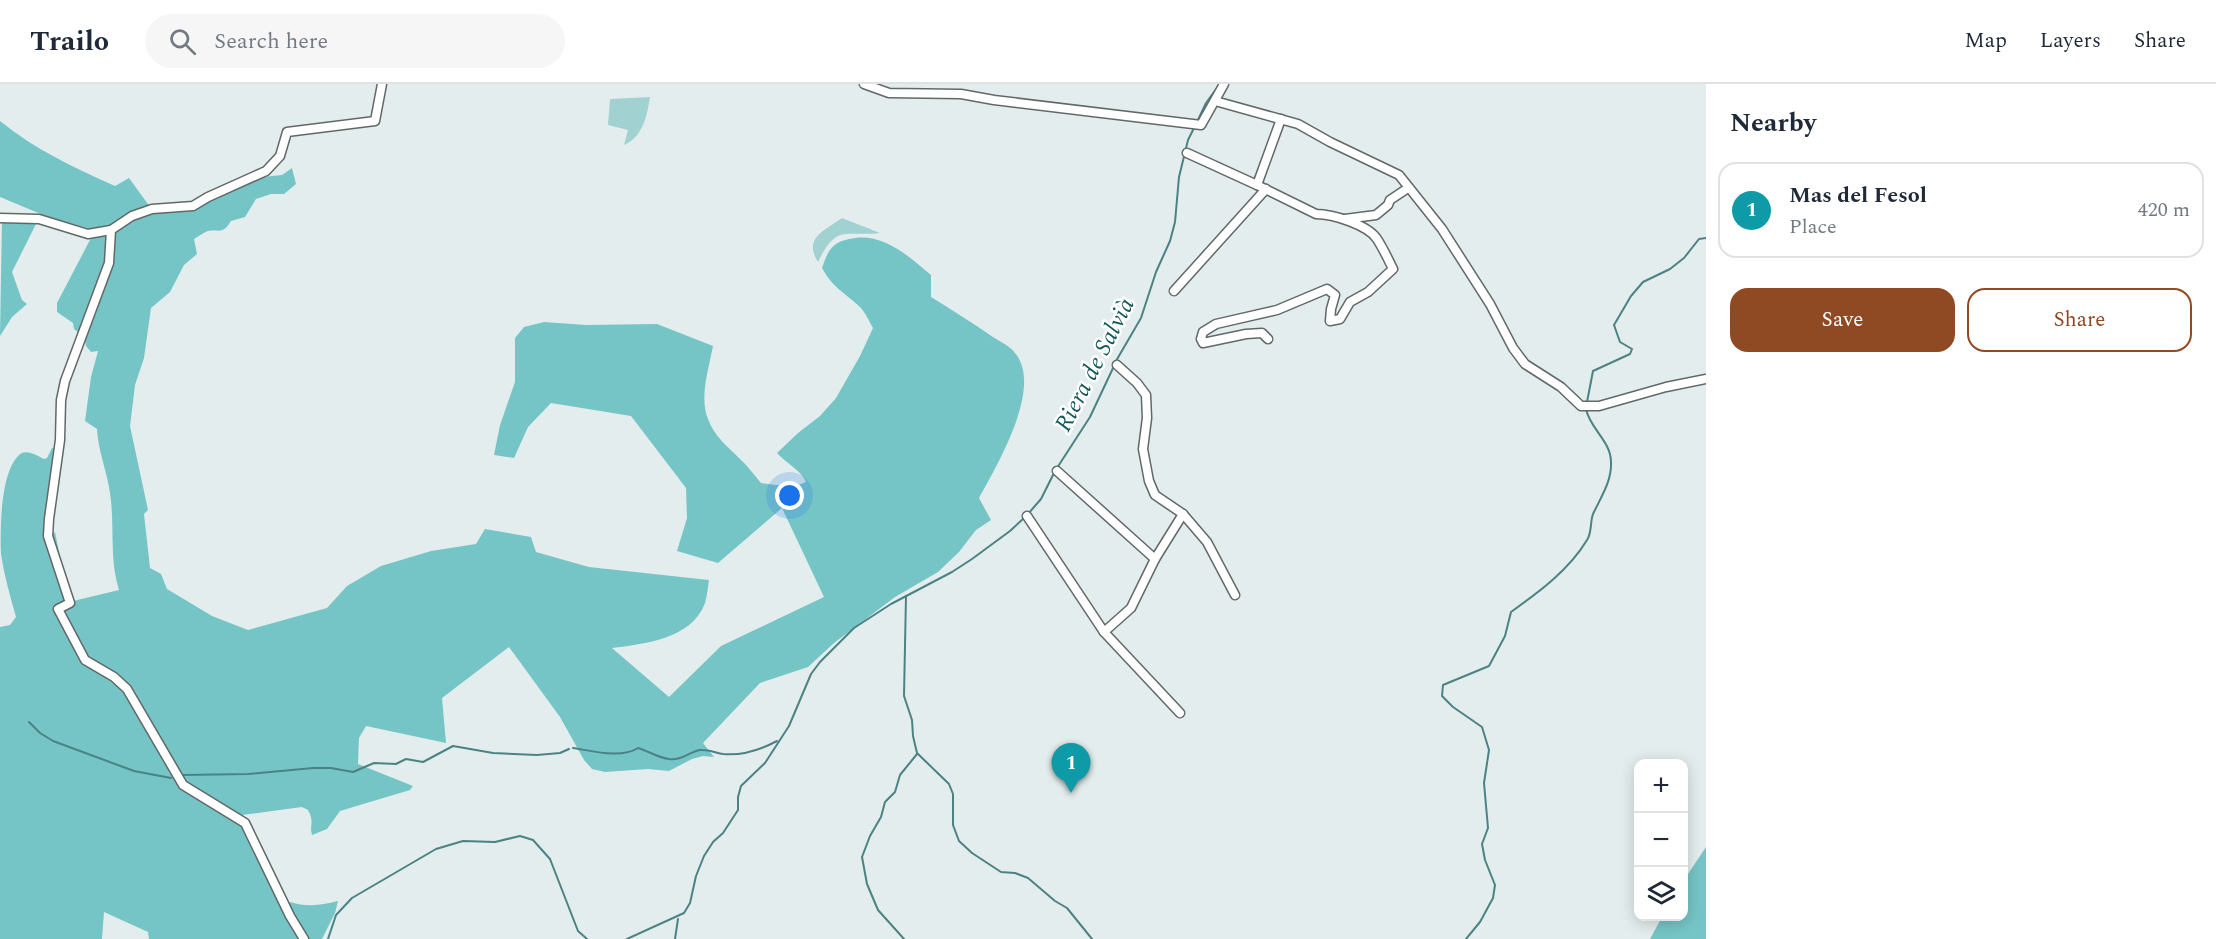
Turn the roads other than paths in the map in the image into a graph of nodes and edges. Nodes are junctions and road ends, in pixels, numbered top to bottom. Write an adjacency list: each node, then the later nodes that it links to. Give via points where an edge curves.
1 (382, 84): 12 (street, via 375,122 287,132 280,156 266,171 193,206 152,209)
2 (864, 84): 4 (street, via 889,93 961,94 1201,125)
3 (1224, 84): 4 (street)
4 (1215, 101): 5 (street)
5 (1281, 119): 7 (street); 16 (street, via 1399,175 1442,229 1525,364 1561,387 1581,406 1599,406)
6 (1186, 153): 7 (street)
7 (1257, 185): 8 (street)
8 (1266, 189): 11 (street, via 1316,214); 13 (street)
9 (1405, 190): 11 (street, via 1376,215)
10 (0, 218): 12 (street, via 39,219 88,234)
11 (1345, 219): 14 (street, via 1376,237 1393,269 1368,292 1350,302 1340,319 1330,321 1335,295 1328,289 1277,310 1216,324 1203,332 1201,339 1203,343 1262,333)
12 (111, 230): 24 (street, via 109,263 61,400 48,536 70,603 58,609 85,660 127,689 183,785 246,823)
13 (1174, 291)
14 (1268, 339)
15 (1116, 365): 18 (street, via 1146,395 1148,418 1143,449 1155,495)
16 (1706, 379)
17 (1057, 471): 20 (street)
18 (1183, 514): 20 (street); 21 (street, via 1207,542)
19 (1027, 516): 22 (street)
20 (1155, 559): 22 (street, via 1131,608)
21 (1235, 595)
22 (1104, 632): 23 (street)
23 (1180, 713)
24 (304, 939)

